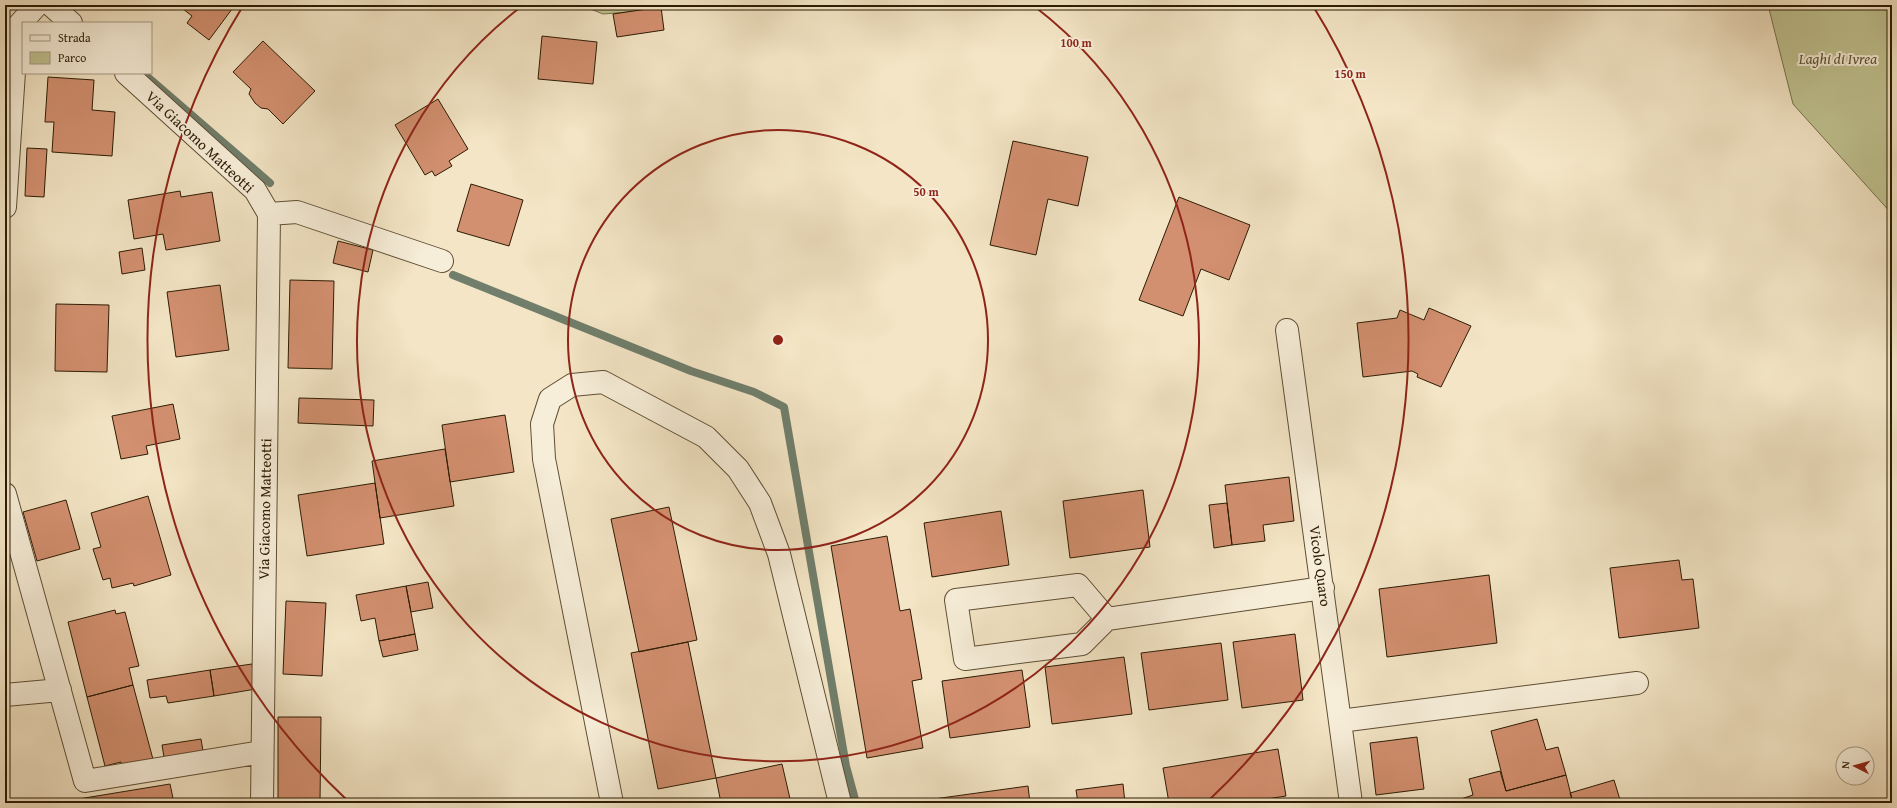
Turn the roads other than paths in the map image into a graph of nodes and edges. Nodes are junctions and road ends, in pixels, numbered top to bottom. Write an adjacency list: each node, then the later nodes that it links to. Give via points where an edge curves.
1 (37, 5): 5 (street, via 17,26)
2 (52, 5): 3 (street)
3 (70, 22)
4 (127, 74): 6 (street, Via Giacomo Matteotti, via 255,190)
5 (5, 207)
6 (269, 214): 7 (street, via 297,212); 16 (street, Via Giacomo Matteotti)
7 (442, 261)
8 (1287, 330): 10 (street, Vicolo Quaro)
9 (5, 494): 13 (street)
10 (1323, 588): 11 (street); 15 (street, Vicolo Quaro)
11 (1107, 619): 11 (street, via 1082,644 964,659 956,600 1078,585)
12 (1637, 683): 15 (street)
13 (60, 690): 14 (street); 16 (street, via 85,781)
14 (5, 695)
15 (1340, 721): 20 (street, Vicolo Quaro)
16 (262, 752): 17 (street, Via Giacomo Matteotti)
17 (262, 803)
18 (612, 803): 19 (street, via 544,459 542,424 550,399 572,385 603,382 706,437 738,469 760,503 778,554)
19 (840, 803)
20 (1351, 803)

